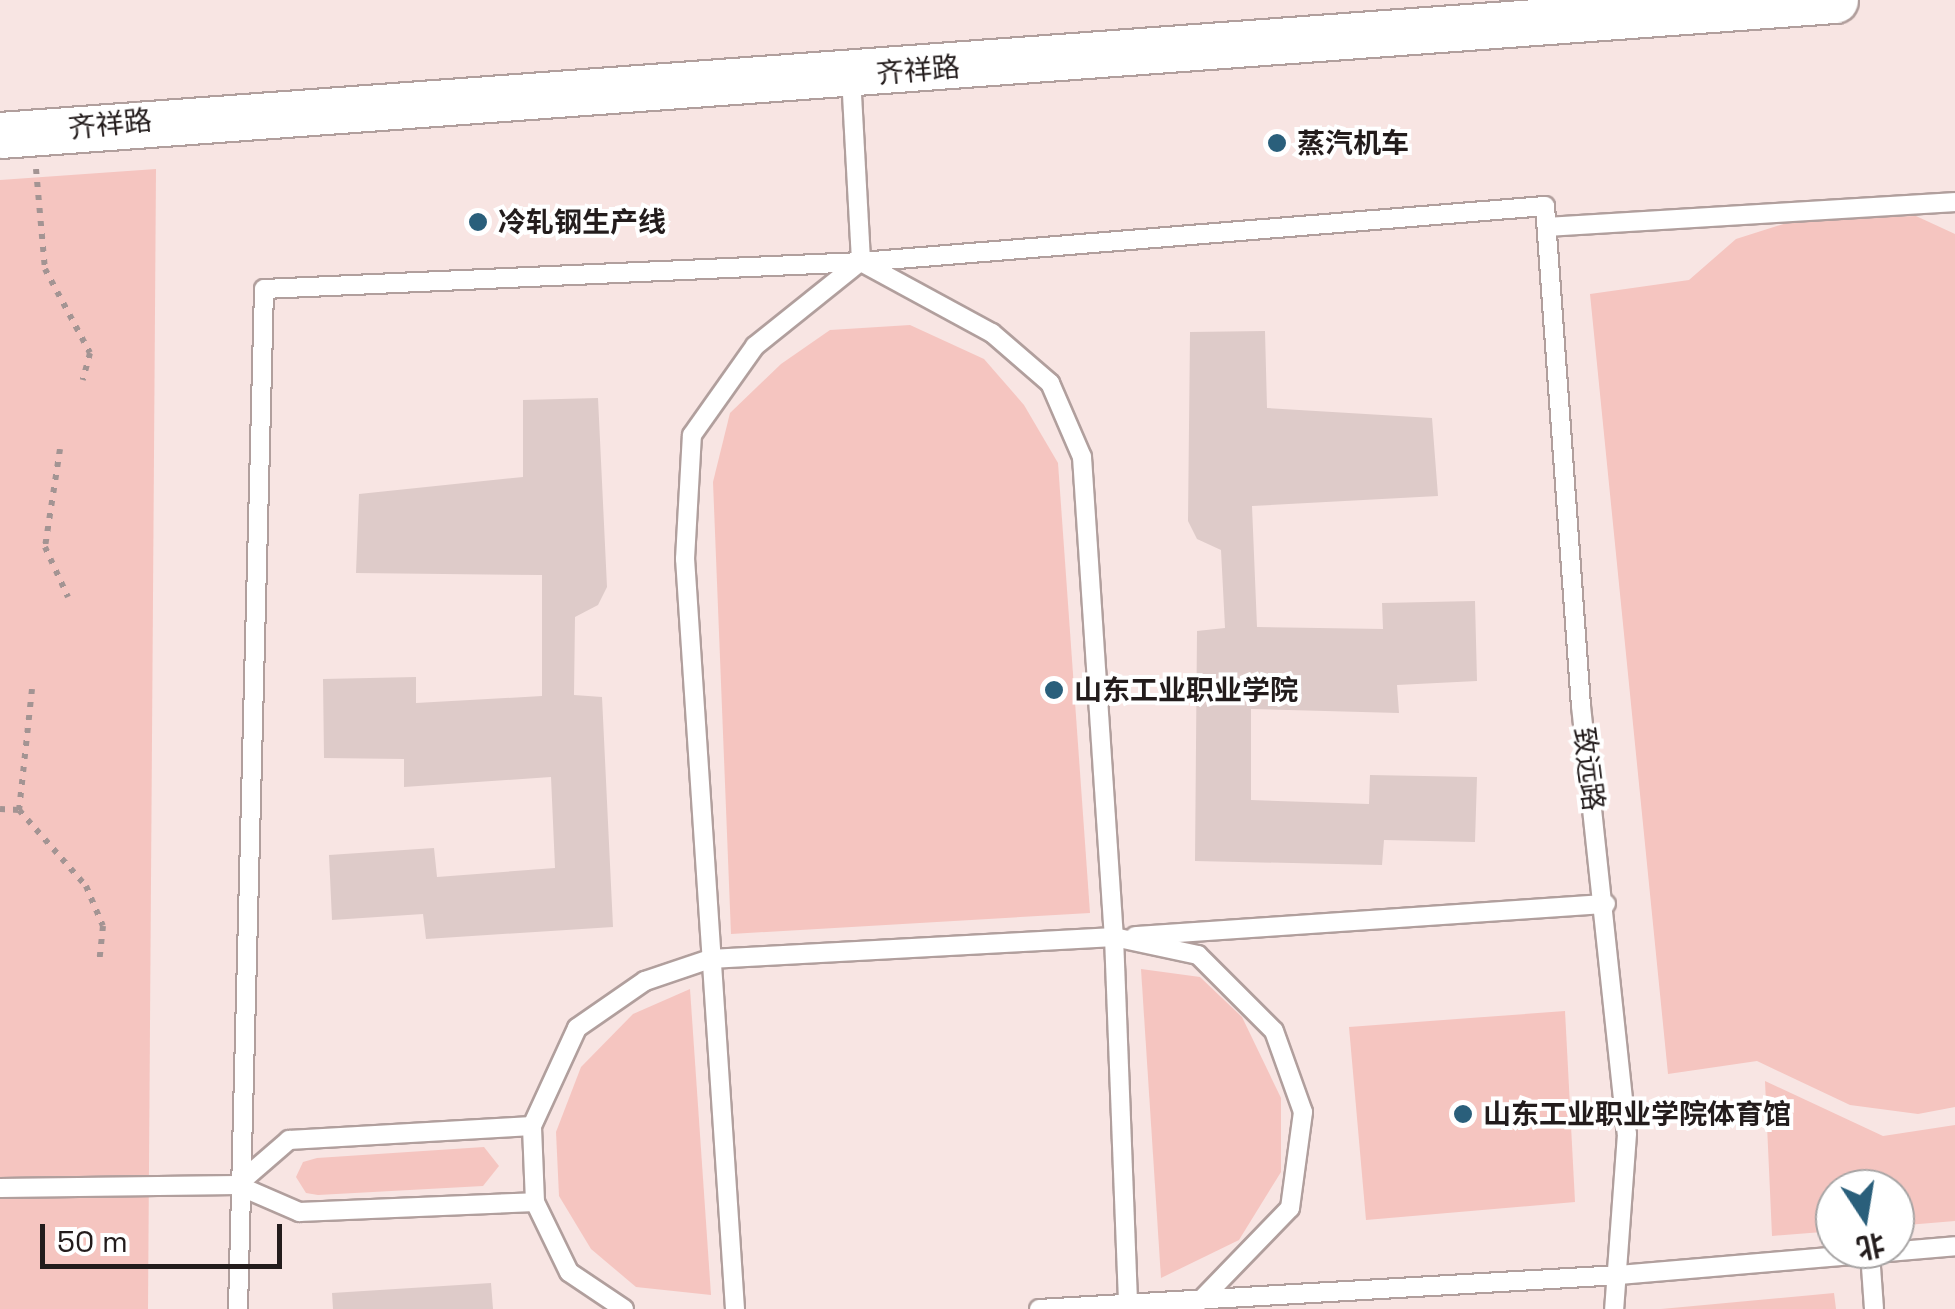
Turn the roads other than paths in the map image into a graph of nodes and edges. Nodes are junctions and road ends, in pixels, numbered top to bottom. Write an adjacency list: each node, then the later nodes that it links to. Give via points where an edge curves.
1 (1835, 0): 2 (street, 齐祥路)
2 (851, 76): 3 (street, 齐祥路); 6 (lane)
3 (16, 134)
4 (1955, 202): 5 (lane)
5 (1547, 228): 6 (lane, via 1546,206); 7 (lane, 致远路, via 1582,706)
6 (861, 262): 8 (lane, via 992,333 1050,382 1082,457); 9 (lane, via 755,346 692,435 684,560); 11 (lane, via 264,289)
7 (1606, 904): 8 (lane); 18 (lane, 致远路, via 1627,1134)
8 (1114, 937): 9 (lane); 19 (lane, via 1198,955 1274,1030 1303,1112 1290,1208); 20 (lane)
9 (710, 959): 10 (lane, via 645,982 577,1028); 23 (lane)
10 (532, 1126): 11 (lane, via 289,1140); 13 (lane)
11 (237, 1185): 12 (lane); 13 (lane, via 299,1212); 21 (lane)
12 (0, 1188)
13 (535, 1202): 22 (lane, via 569,1272)
14 (1955, 1246): 15 (lane)
15 (1915, 1250)
16 (1815, 1259): 18 (lane)
17 (1871, 1269): 26 (lane)
18 (1619, 1275): 19 (lane); 25 (lane, 致远路)
19 (1200, 1301): 20 (lane)
20 (1128, 1307): 24 (lane)
21 (238, 1309)
22 (624, 1309)
23 (735, 1309)
24 (1039, 1309)
25 (1614, 1309)
26 (1874, 1309)

